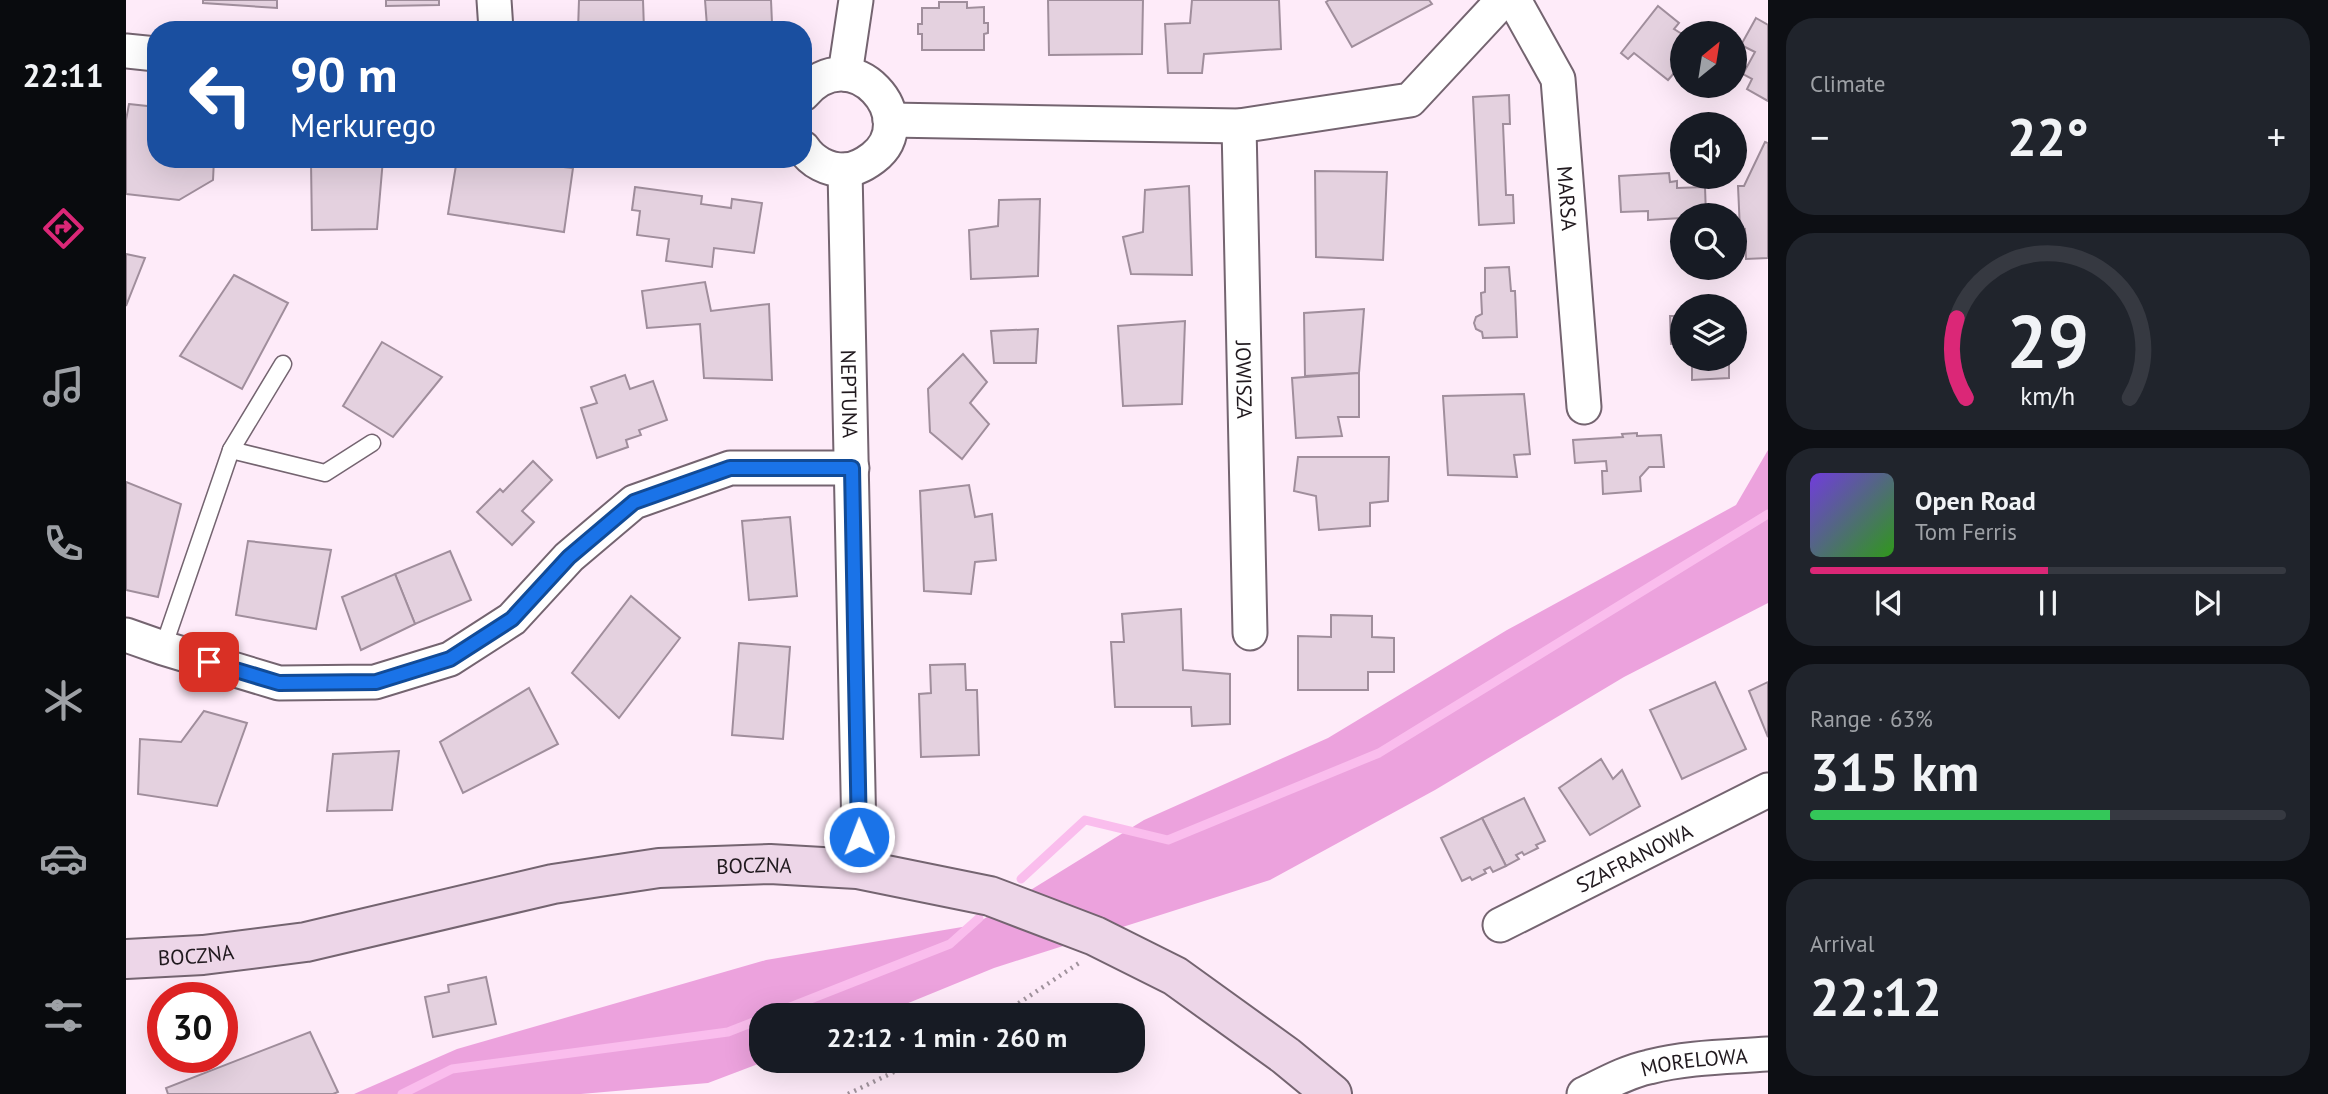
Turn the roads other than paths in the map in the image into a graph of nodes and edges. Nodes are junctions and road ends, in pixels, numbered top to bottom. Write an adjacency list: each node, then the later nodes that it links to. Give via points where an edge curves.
1 (494, 0): 5 (street)
2 (856, 0): 8 (street)
3 (1503, 0): 11 (street, via 1410,100)
4 (1514, 0): 15 (street, MARSA, via 1558,79)
5 (495, 21)
6 (126, 51): 7 (street)
7 (147, 53)
8 (845, 74): 9 (street, via 827,76); 10 (street, via 868,81 884,98)
9 (812, 84)
10 (890, 120): 11 (street); 13 (street, via 878,154)
11 (1239, 126): 19 (street, JOWISZA)
12 (812, 159): 13 (street, via 824,167)
13 (845, 170): 18 (street, NEPTUNA)
14 (283, 364): 17 (lane)
15 (1584, 407)
16 (372, 443): 17 (lane, via 325,473)
17 (231, 450): 21 (lane)
18 (852, 468): 21 (street, via 730,468 634,502 569,557 512,619 450,659 376,682 279,683); 23 (street, NEPTUNA)
19 (1250, 633)
20 (126, 635): 21 (street)
21 (163, 649)
22 (1768, 790): 24 (street, SZAFRANOWA)
23 (857, 869): 25 (street, BOCZNA, via 771,864 659,868 552,884 306,942); 27 (street, BOCZNA, via 990,896 1095,936 1175,976)
24 (1500, 925)
25 (126, 959)
26 (1768, 1054): 28 (street, MORELOWA, via 1648,1067)
27 (1332, 1094)
28 (1584, 1094)

